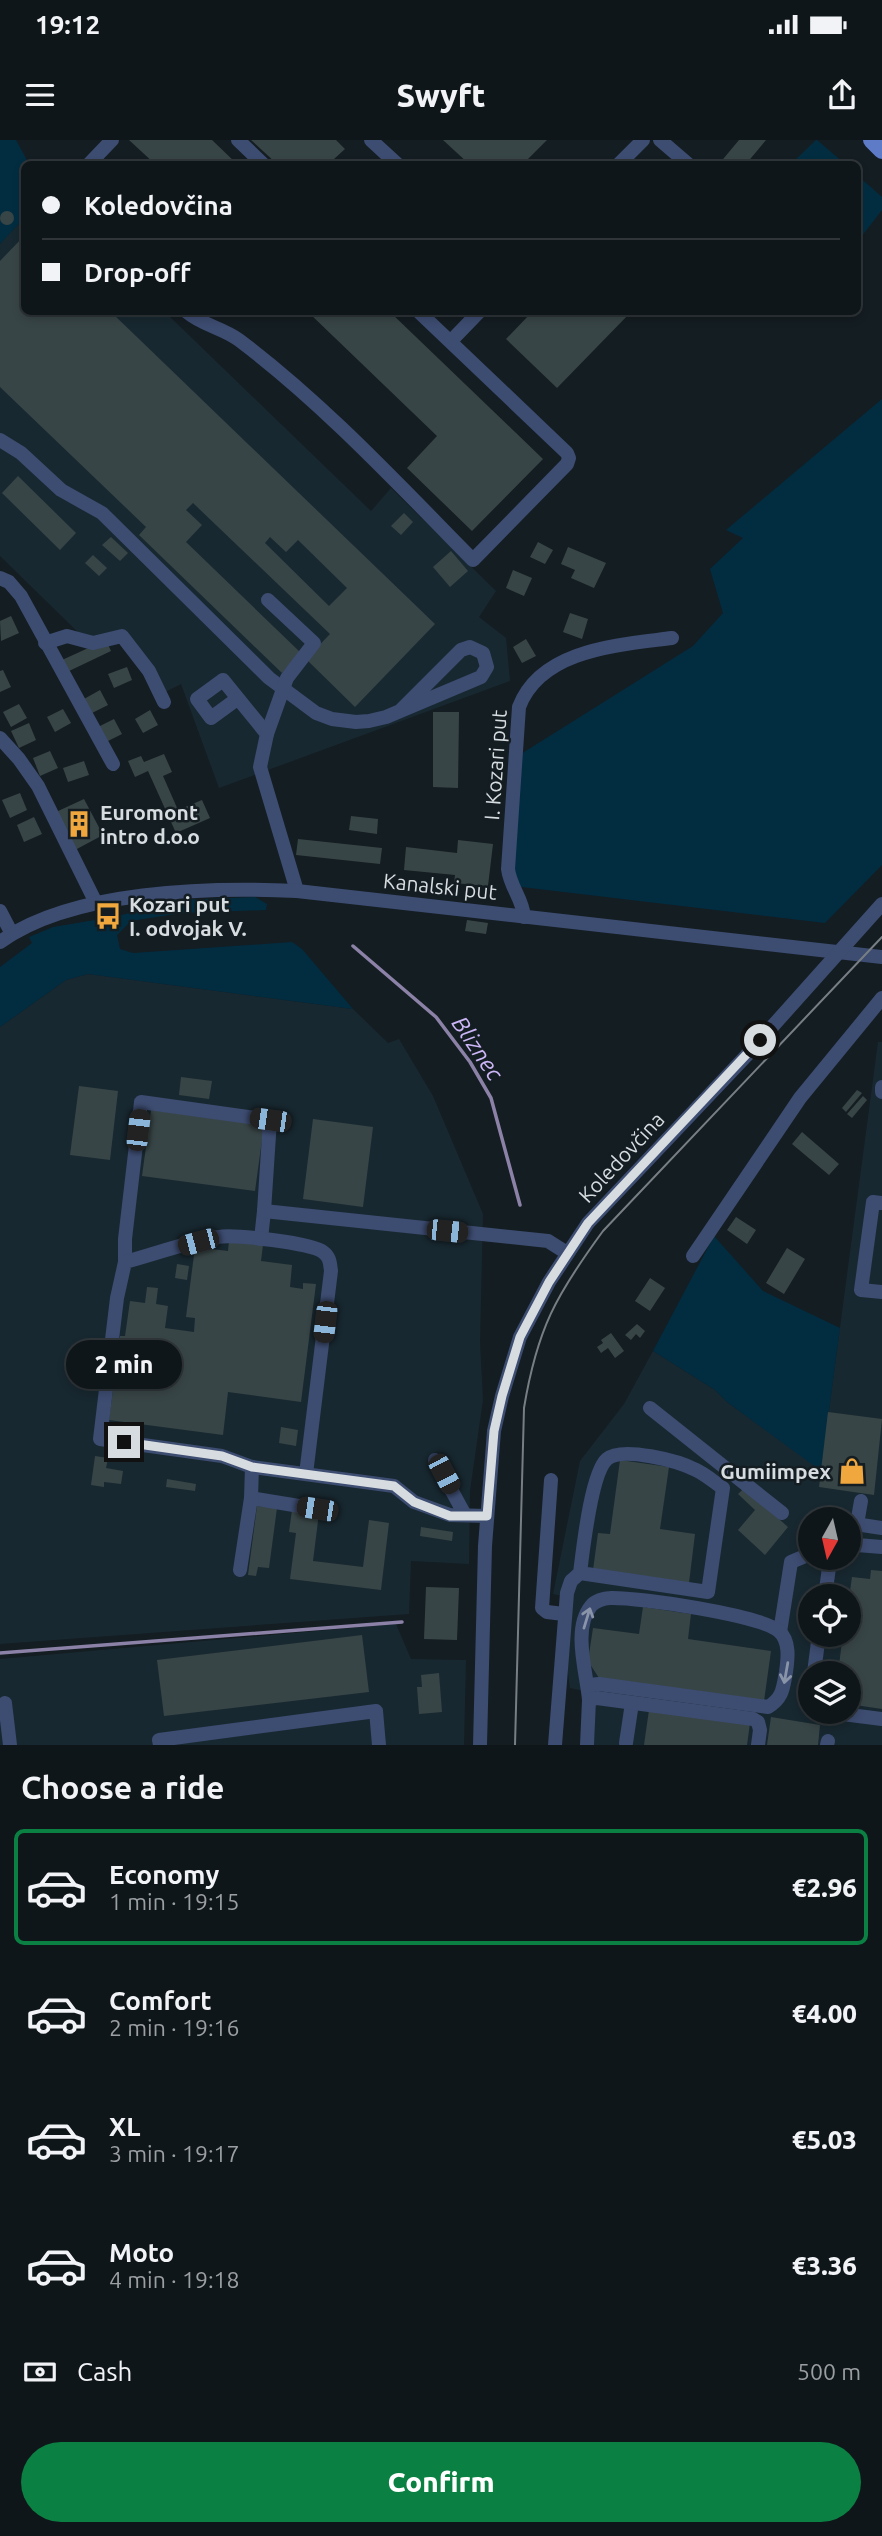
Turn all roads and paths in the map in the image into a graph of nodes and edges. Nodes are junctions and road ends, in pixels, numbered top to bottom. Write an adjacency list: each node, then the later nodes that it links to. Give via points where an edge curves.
1 (112, 140): 8 (street)
2 (238, 140): 9 (street)
3 (371, 140): 10 (street)
4 (643, 140): 11 (street)
5 (660, 140): 12 (street)
6 (872, 140): 7 (main road)
7 (882, 150)
8 (92, 161)
9 (260, 161)
10 (390, 161)
11 (622, 161)
12 (684, 161)
13 (191, 315): 16 (street, via 236,338 306,397 473,560 569,458)
14 (422, 315): 16 (street)
15 (476, 315): 16 (street)
16 (451, 341)
17 (0, 440): 22 (street, via 61,490 102,513)
18 (0, 578): 21 (street, via 21,596)
19 (268, 600): 22 (street, via 314,643)
20 (672, 638): 33 (street, I. Kozari put, via 617,645 575,657 551,667 524,692 519,707 508,869)
21 (45, 643): 24 (street, via 67,636 93,643 122,636 149,671); 28 (street)
22 (283, 689): 25 (street, via 332,719 369,721); 26 (street)
23 (237, 699): 26 (street)
24 (164, 702)
25 (400, 711): 25 (street, via 461,650 470,647 483,653 487,667 481,677)
26 (267, 734): 29 (street, via 262,775)
27 (0, 738): 30 (street, via 37,786)
28 (113, 764)
29 (297, 891): 30 (street, Kanalski put, via 216,889); 33 (street, Kanalski put)
30 (96, 903): 34 (street, Kanalski put, via 57,914)
31 (882, 904): 35 (street, Koledovčina)
32 (0, 911): 34 (street)
33 (524, 917): 35 (street, Kanalski put)
34 (6, 938)
35 (838, 951): 36 (street, Kanalski put); 43 (street, Koledovčina, via 588,1223)
36 (882, 957)
37 (882, 998): 44 (street, via 800,1098)
38 (882, 1087): 39 (street)
39 (882, 1093)
40 (882, 1203): 46 (street, via 873,1202 861,1290)
41 (264, 1212): 42 (street); 43 (street, via 548,1241); 45 (street, via 270,1120 141,1102)
42 (261, 1239): 45 (street, via 220,1236); 51 (street, via 313,1246 330,1260)
43 (567, 1252): 60 (street, Koledovčina, via 520,1337 508,1374 494,1431)
44 (693, 1256)
45 (125, 1262): 49 (street, via 100,1439 222,1456)
46 (882, 1292)
47 (650, 1408): 50 (street)
48 (435, 1460): 59 (street)
49 (252, 1467): 51 (street); 54 (street)
50 (730, 1471): 53 (street); 58 (street)
51 (306, 1474): 59 (street, via 394,1486 414,1502 450,1516)
52 (551, 1480): 68 (street, via 542,1608)
53 (723, 1488): 67 (street, via 708,1592); 67 (street, via 696,1470 666,1460 619,1453 606,1460 596,1480)
54 (251, 1499): 57 (street); 66 (street)
55 (861, 1500): 56 (street)
56 (859, 1507)
57 (317, 1509)
58 (782, 1513)
59 (465, 1514): 60 (street)
60 (487, 1516): 80 (street, Koledovčina)
61 (861, 1525): 62 (street)
62 (882, 1528)
63 (861, 1545): 64 (street)
64 (882, 1547)
65 (798, 1559): 69 (street, via 792,1562)
66 (240, 1570)
67 (580, 1573): 68 (street, via 571,1581)
68 (564, 1614): 81 (street)
69 (780, 1632): 70 (street, one-way to 70, via 787,1643 788,1661 782,1695 768,1707); 70 (street, one-way to 69, via 581,1645 586,1615 595,1602 609,1598 711,1611)
70 (588, 1685): 71 (street)
71 (589, 1700): 73 (street); 82 (street)
72 (5, 1703): 77 (street)
73 (632, 1703): 76 (street); 83 (street, via 753,1719 760,1730)
74 (861, 1717): 75 (street)
75 (882, 1720)
76 (626, 1743)
77 (10, 1745)
78 (160, 1745): 79 (street, via 159,1740 376,1711)
79 (379, 1745)
80 (480, 1745)
81 (555, 1745)
82 (587, 1745)
83 (758, 1745)

